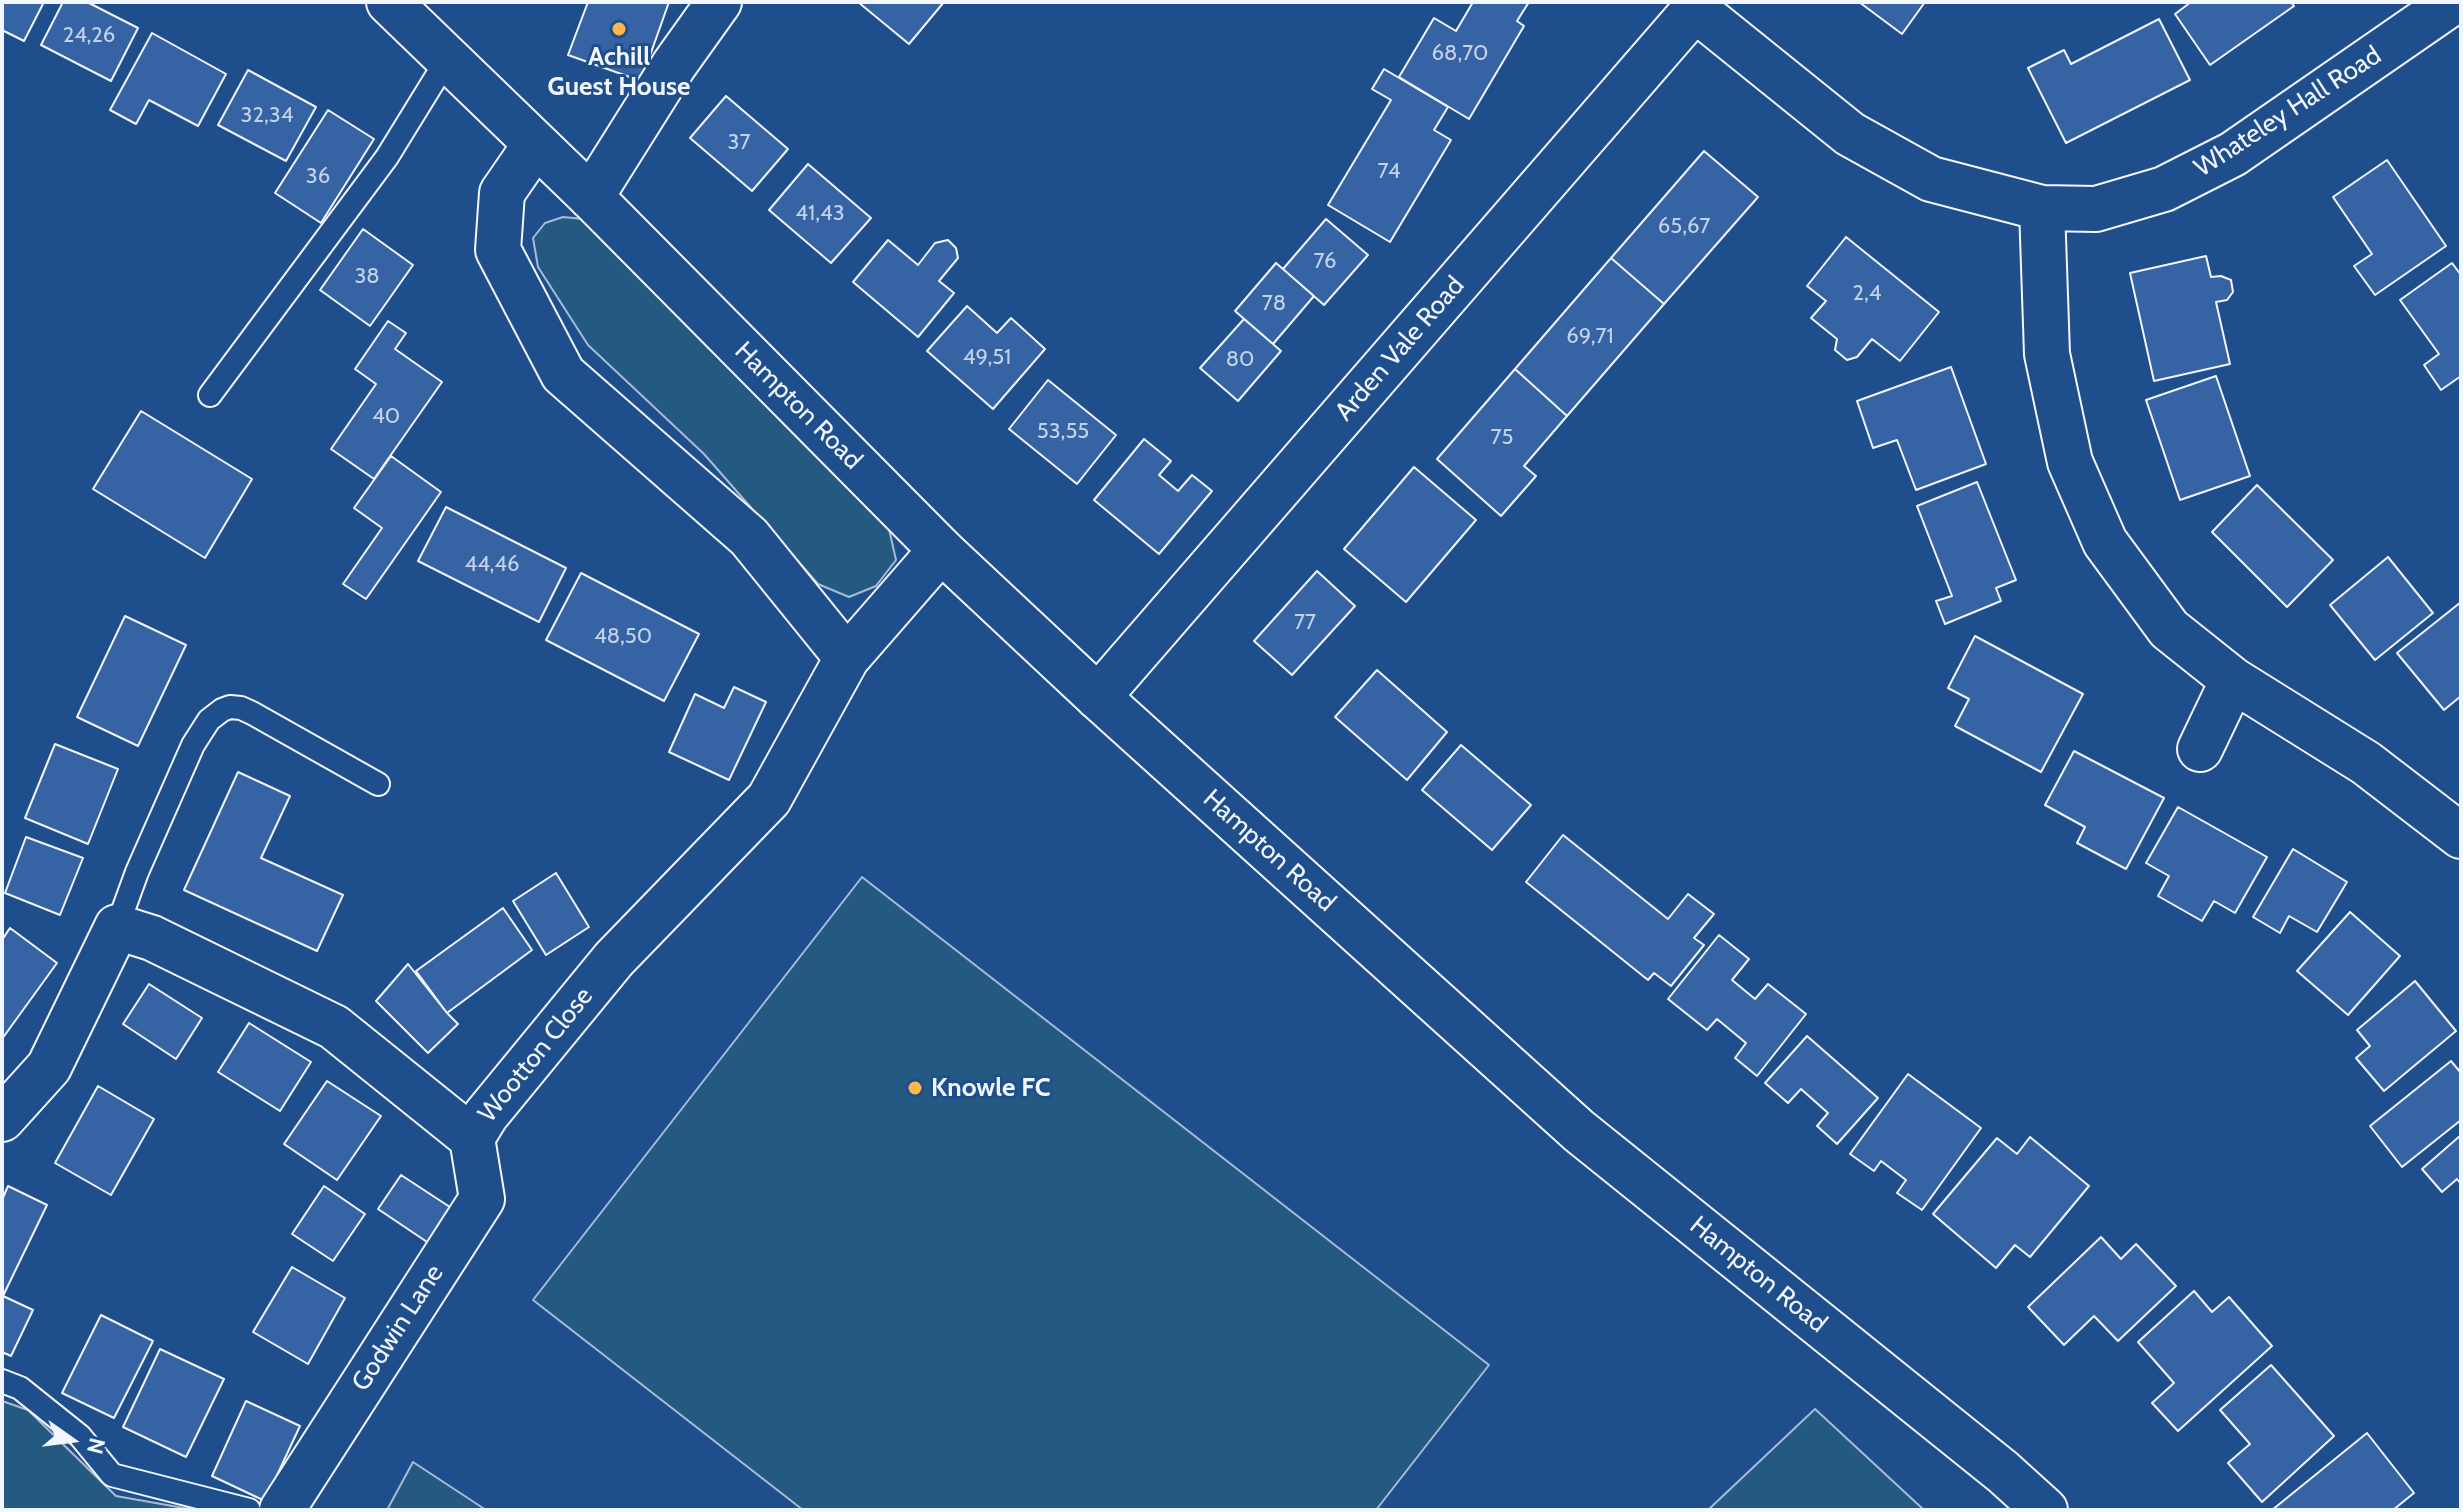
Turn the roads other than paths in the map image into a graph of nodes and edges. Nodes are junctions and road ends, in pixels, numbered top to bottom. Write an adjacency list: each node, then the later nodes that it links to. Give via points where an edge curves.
1 (389, 2): 5 (street, Hampton Road)
2 (719, 2): 7 (street)
3 (2453, 2): 8 (street, Whateley Hall Road, via 2233,154 2178,182 2096,209)
4 (1698, 6): 8 (street, Whateley Hall Road, via 1850,134 1931,179); 13 (street, Arden Vale Road)
5 (448, 58): 6 (street, Hampton Road); 9 (lane, via 387,157)
6 (535, 145): 7 (street, Hampton Road); 11 (street, via 502,193 498,250 563,374 749,537)
7 (591, 197): 10 (street, Hampton Road)
8 (2042, 208): 12 (street, via 2047,354 2070,462 2105,542 2169,629)
9 (210, 395)
10 (941, 550): 11 (street, Wootton Close); 13 (street, Hampton Road)
11 (847, 658): 19 (street, Wootton Close, via 769,799 614,959)
12 (2233, 680): 14 (street); 16 (street, via 2366,763)
13 (1098, 697): 23 (street, Hampton Road, via 1579,1131)
14 (2200, 749)
15 (378, 784): 17 (lane, via 252,713 222,710 193,745)
16 (2461, 836)
17 (117, 927): 18 (street, via 49,1067); 19 (street, Wootton Close, via 152,938 334,1027)
18 (2, 1119)
19 (472, 1138): 22 (street, Godwin Lane, via 482,1199)
20 (2, 1381): 21 (lane, via 20,1388 80,1436 112,1475)
21 (249, 1510)
22 (282, 1510)
23 (2045, 1510)

